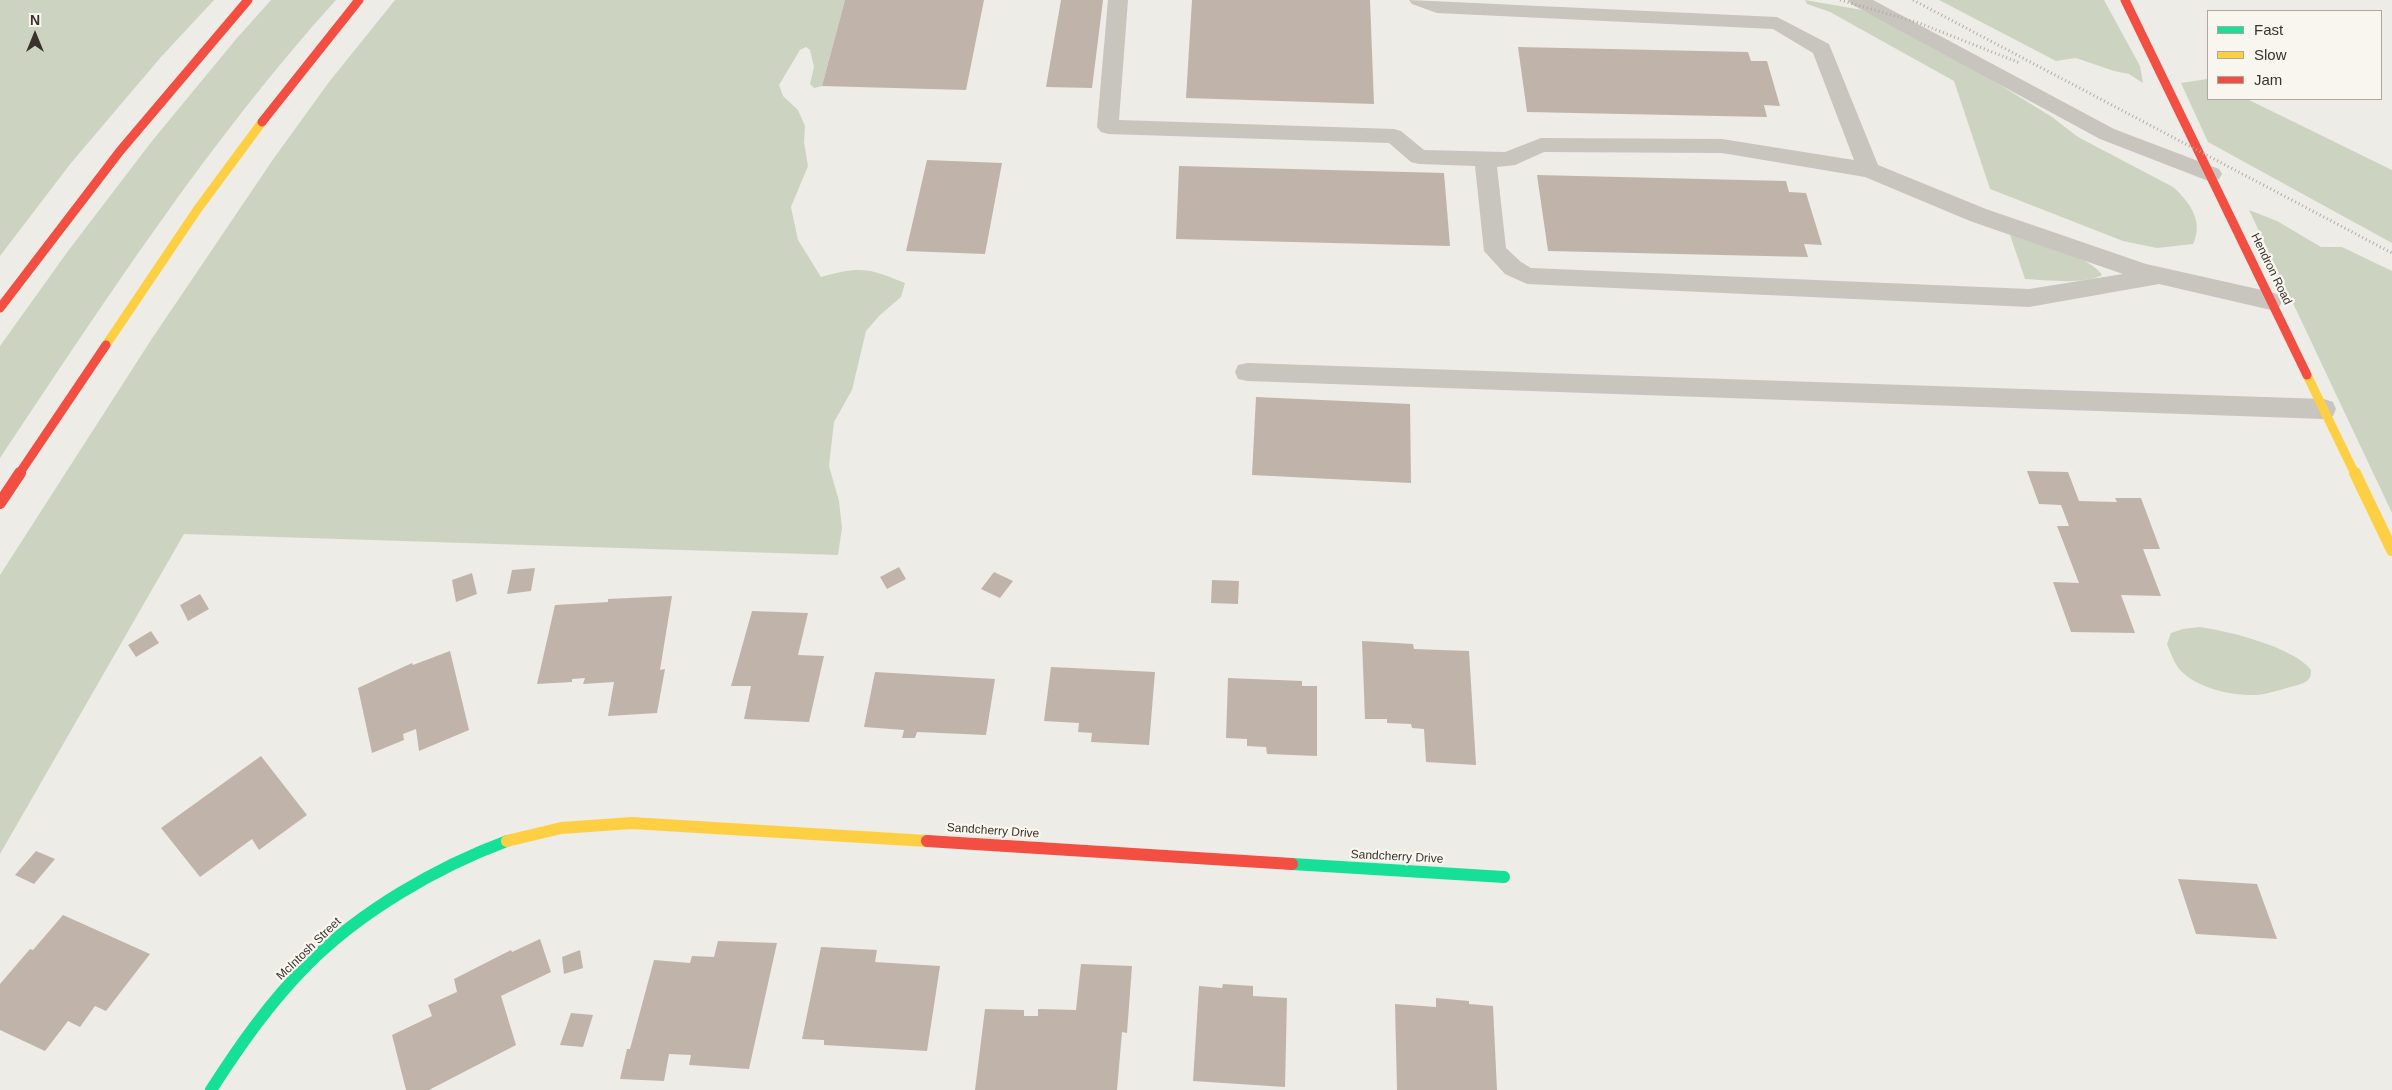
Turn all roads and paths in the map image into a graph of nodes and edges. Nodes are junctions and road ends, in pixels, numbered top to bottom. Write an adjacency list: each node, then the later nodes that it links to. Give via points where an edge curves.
1 (248, 0): 12 (street, via 178,78 50,238)
2 (359, 0): 15 (street, via 292,82 196,210)
3 (1118, 0): 7 (lane, via 1108,127 1394,136 1419,157)
4 (1419, 0): 8 (lane, via 1437,7 1777,23 1822,49)
5 (1858, 0): 9 (lane, via 2107,134)
6 (2124, 0): 9 (street, Hendron Road)
7 (1485, 159): 8 (lane, via 1506,160 1540,145 1722,146); 10 (lane, via 1495,251 1527,276 2029,298)
8 (1869, 170): 10 (lane, via 1978,215)
9 (2211, 174): 11 (street, Hendron Road)
10 (2160, 276): 11 (lane)
11 (2271, 301): 14 (street, Hendron Road)
12 (0, 308)
13 (1247, 372): 14 (lane)
14 (2324, 409): 16 (street, Hendron Road)
15 (0, 503)
16 (2392, 550)
17 (484, 849): 18 (street, Sandcherry Drive, via 546,830 611,822); 19 (street, McIntosh Street, via 453,864 347,930 304,971 268,1013)
18 (1504, 877)
19 (211, 1090)

